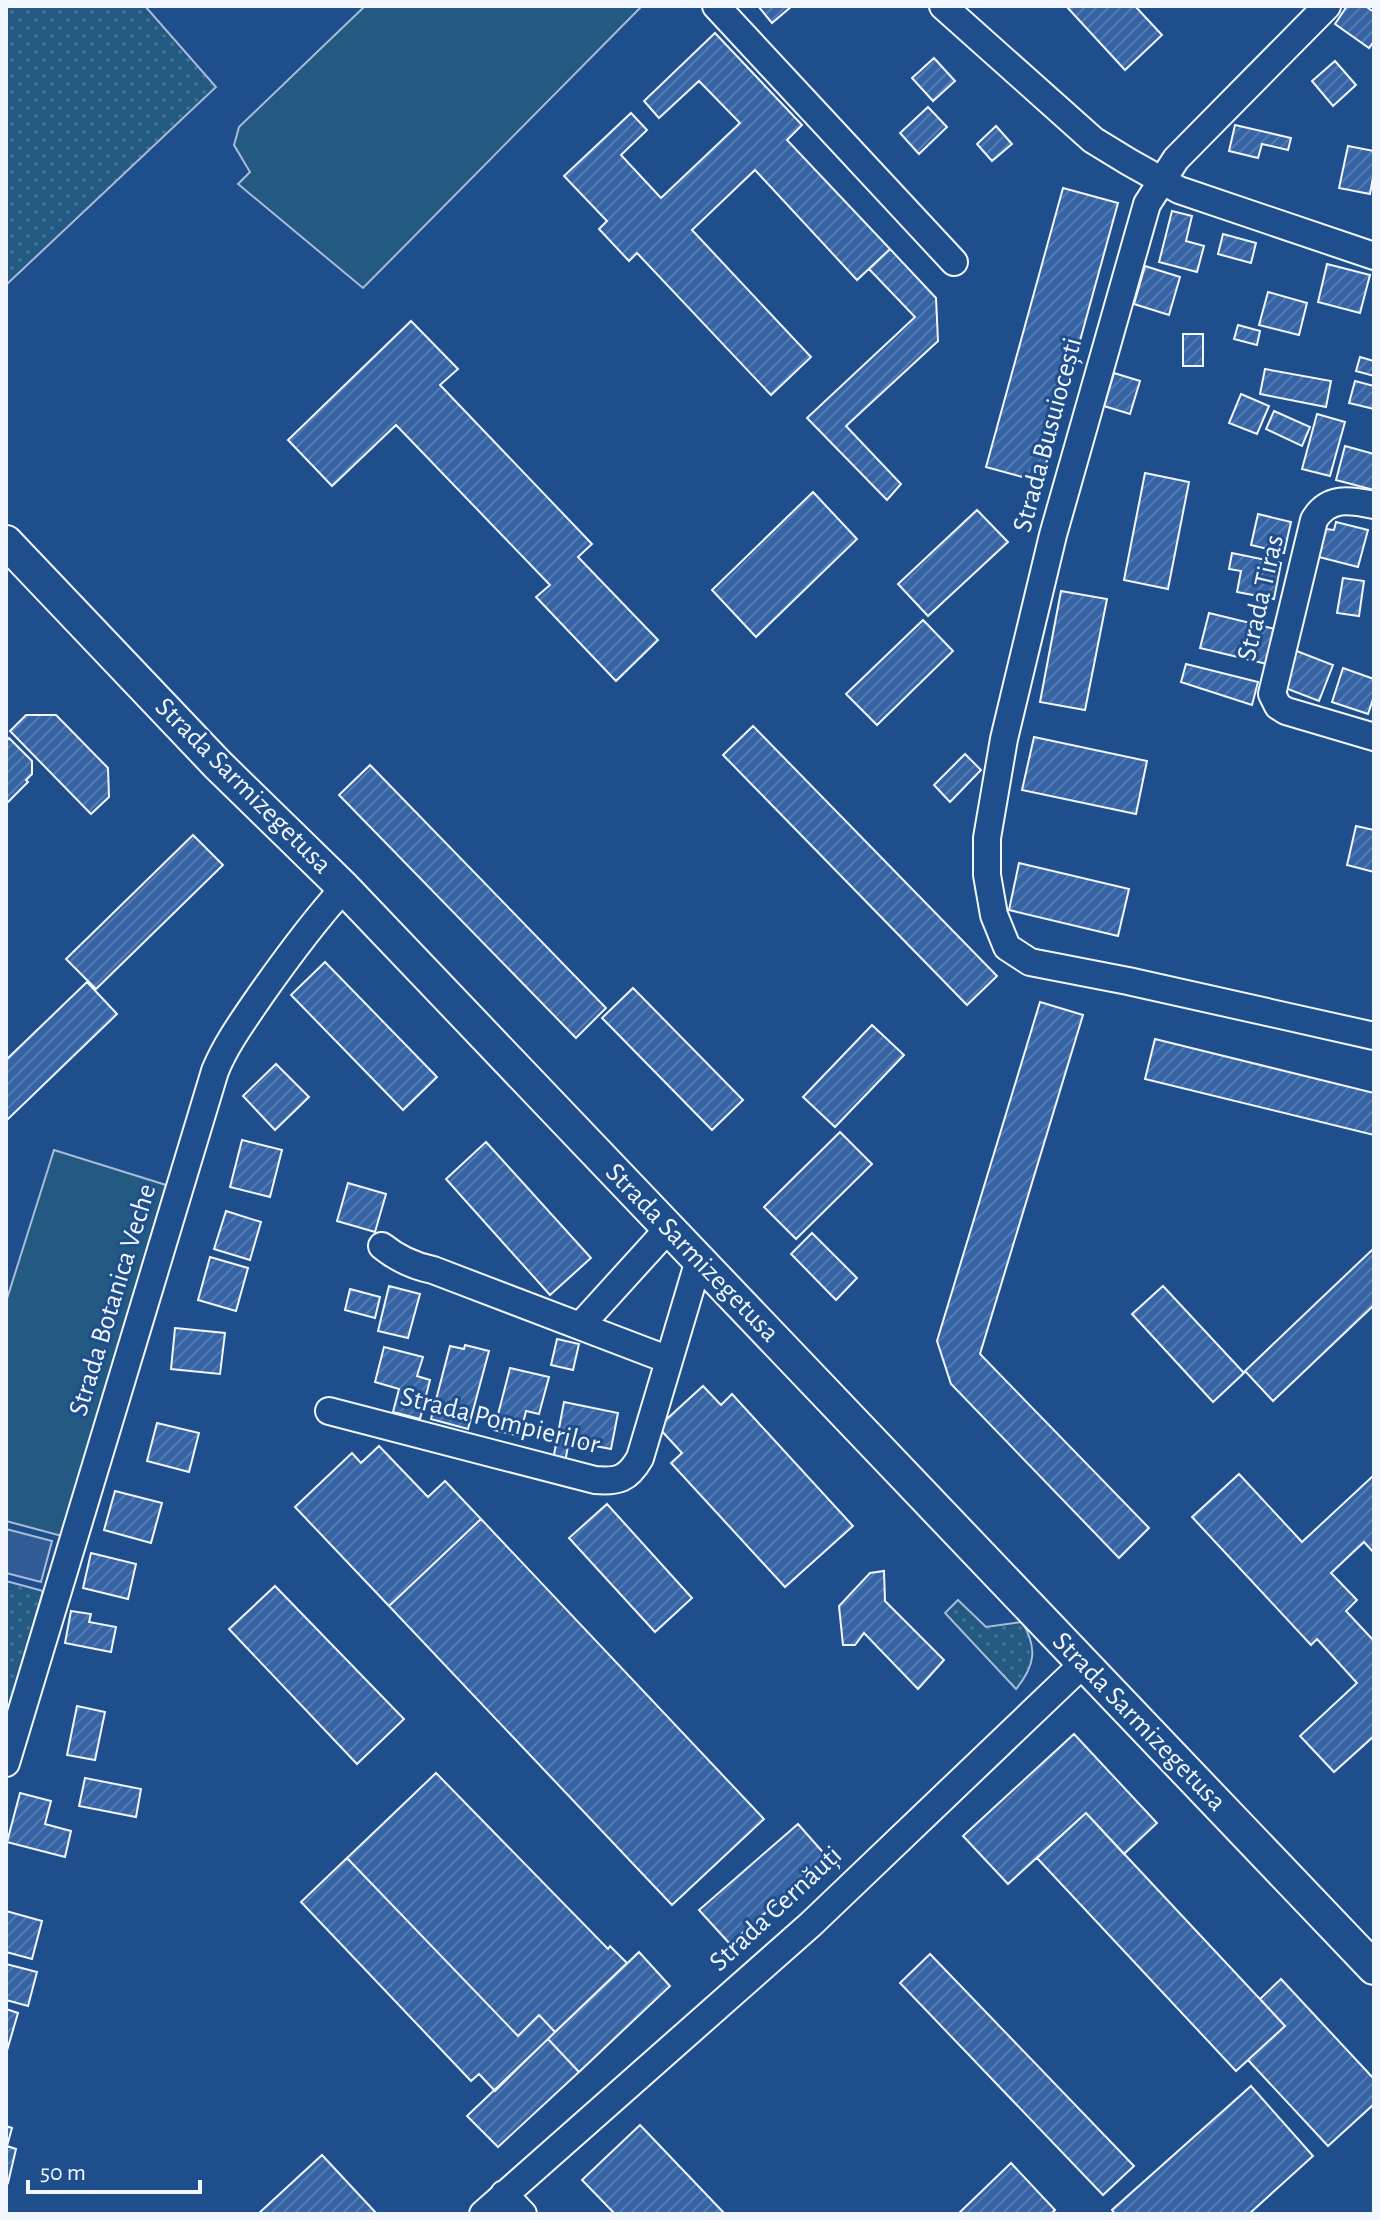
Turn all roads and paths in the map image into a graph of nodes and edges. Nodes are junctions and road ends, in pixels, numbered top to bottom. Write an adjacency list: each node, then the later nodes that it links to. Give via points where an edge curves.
1 (716, 6): 6 (street)
2 (943, 6): 4 (street, via 1093,140)
3 (1327, 6): 4 (street, Strada Busuiocești)
4 (1161, 180): 5 (street, via 1215,204); 11 (street, Strada Busuiocești, via 1147,204 1114,314 1004,739 987,838 994,915 1007,947 1030,962)
5 (1374, 256)
6 (954, 262)
7 (1374, 505): 9 (street, Strada Tiras, via 1329,503 1314,520 1272,694 1286,711)
8 (6, 542): 10 (main road, Strada Sarmizegetusa, via 217,764)
9 (1374, 737)
10 (344, 888): 12 (main road, Strada Sarmizegetusa); 19 (street, Strada Botanica Veche, via 262,993 215,1071)
11 (1374, 1036)
12 (668, 1229): 14 (main road, Strada Sarmizegetusa); 15 (street)
13 (382, 1246): 15 (street, via 417,1267)
14 (699, 1260): 16 (street, Strada Pompierilor); 18 (main road, Strada Sarmizegetusa)
15 (580, 1326): 16 (street)
16 (669, 1360): 17 (street, Strada Pompierilor, via 640,1458 620,1481 595,1480)
17 (329, 1411)
18 (1083, 1664): 20 (main road, Strada Sarmizegetusa); 21 (street, Strada Cernăuți, via 811,1924)
19 (6, 1763)
20 (1374, 1968)
21 (504, 2194): 22 (street, Strada Cernăuți); 23 (street)
22 (483, 2214)
23 (523, 2214)

